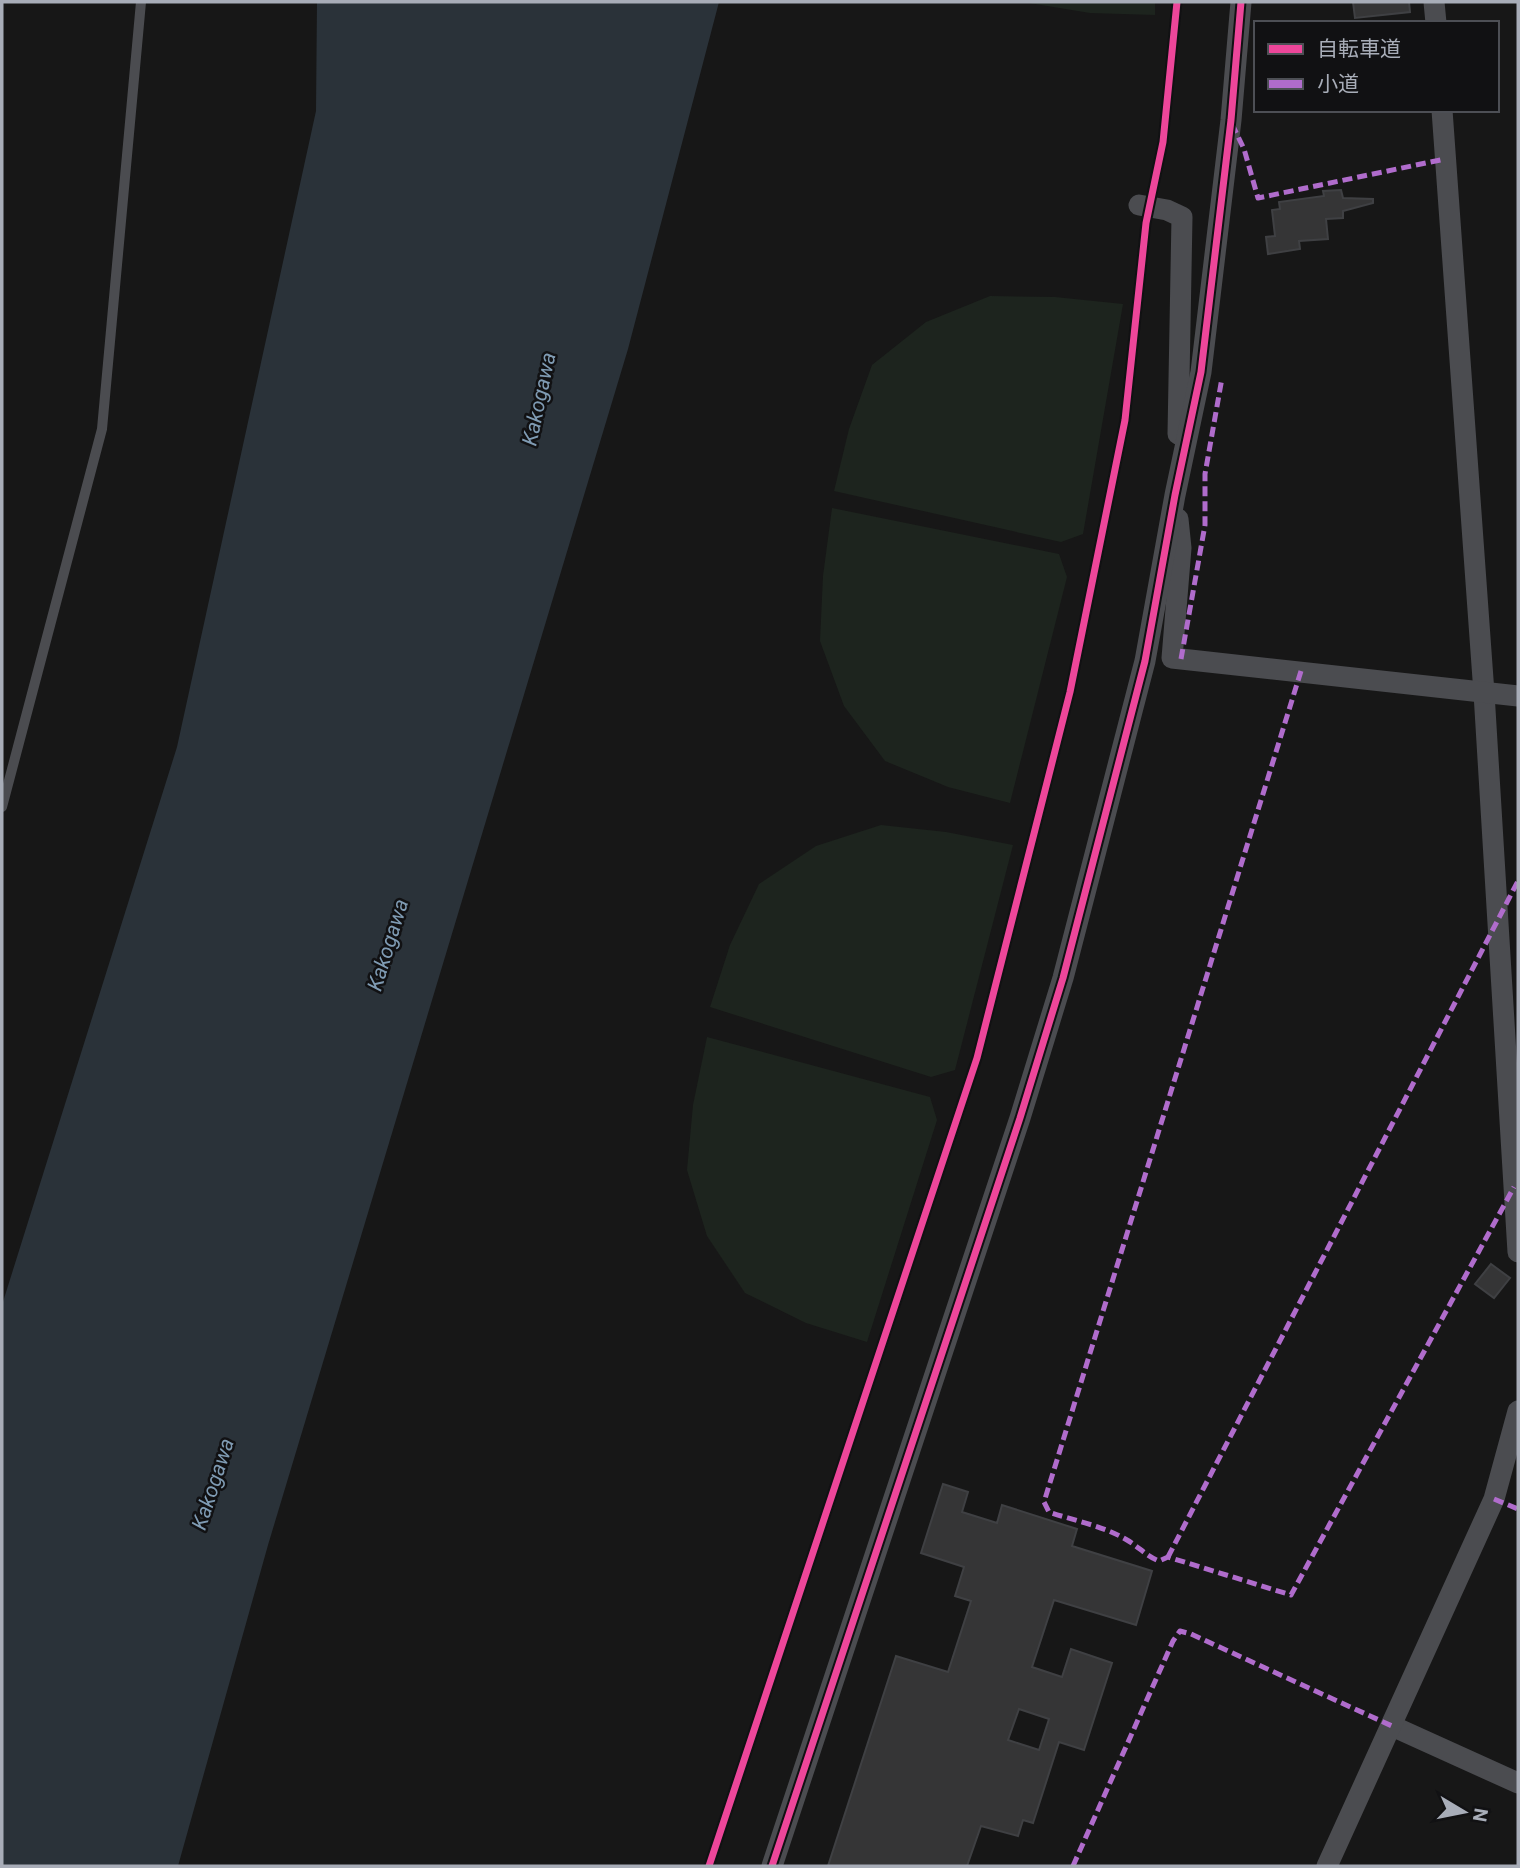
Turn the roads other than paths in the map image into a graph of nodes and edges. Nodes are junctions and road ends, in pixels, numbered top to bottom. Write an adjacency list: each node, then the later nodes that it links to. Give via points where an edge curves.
1 (141, 2): 10 (lane, via 102,429)
2 (1241, 2): 7 (street, via 1201,372)
3 (1434, 2): 4 (street)
4 (1436, 21)
5 (1442, 112): 8 (street)
6 (1139, 205): 7 (street, via 1182,217)
7 (1175, 495): 8 (street, via 1181,548 1172,658); 15 (street, via 1145,661 1063,978)
8 (1484, 693): 9 (street); 11 (street)
9 (1518, 696)
10 (2, 807)
11 (1518, 1252)
12 (1518, 1411): 13 (street, via 1494,1499)
13 (1392, 1726): 14 (street); 16 (street)
14 (1518, 1783)
15 (772, 1866)
16 (1327, 1866)

